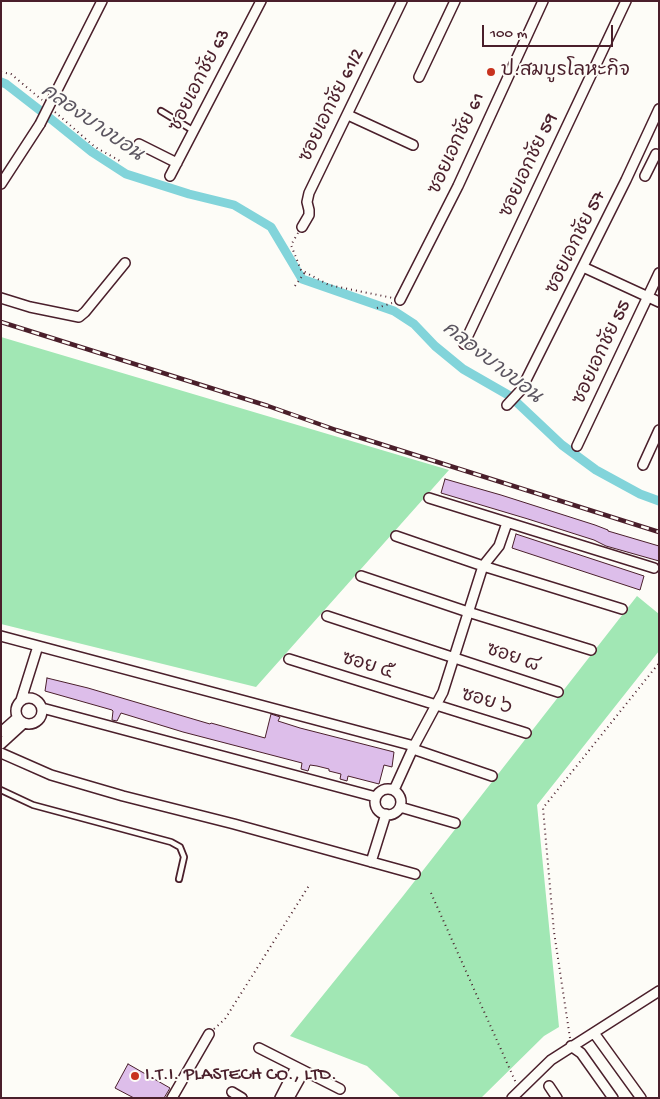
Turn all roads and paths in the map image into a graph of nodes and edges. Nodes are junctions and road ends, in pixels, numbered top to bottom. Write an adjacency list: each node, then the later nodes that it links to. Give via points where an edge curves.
1 (102, 1): 9 (street)
2 (261, 1): 13 (street, ซอยเอกชัย 63)
3 (402, 1): 12 (street, ซอยเอกชัย 61/2)
4 (455, 1): 8 (street)
5 (543, 1): 31 (street, ซอยเอกชัย 61, via 458,186)
6 (626, 1): 34 (street, ซอยเอกชัย 59)
7 (1, 72): 9 (path, via 11,74)
8 (419, 77)
9 (51, 106): 18 (path, via 95,147); 22 (street, bridge)
10 (161, 111): 13 (lane)
11 (658, 112): 16 (street, ซอยเอกชัย 57)
12 (348, 115): 15 (street); 23 (street, ซอยเอกชัย 61/2, via 307,197 309,215)
13 (194, 131): 19 (street, ซอยเอกชัย 63)
14 (139, 144): 19 (street)
15 (413, 145)
16 (641, 148): 17 (street); 25 (street, ซอยเอกชัย 57)
17 (657, 155): 21 (street)
18 (122, 162)
19 (177, 163): 20 (street, ซอยเอกชัย 63)
20 (170, 176)
21 (645, 176)
22 (1, 184)
23 (302, 227): 26 (path, via 291,245 301,270)
24 (125, 263): 30 (street, via 78,317)
25 (583, 266): 29 (street); 35 (street, ซอยเอกชัย 57, via 521,390)
26 (305, 272): 28 (path); 31 (path, via 329,285)
27 (659, 273): 29 (street, ซอยเอกชัย 55)
28 (295, 286)
29 (648, 297): 32 (street); 37 (street, ซอยเอกชัย 55)
30 (1, 298)
31 (400, 300): 33 (path)
32 (659, 302)
33 (377, 308)
34 (464, 344)
35 (507, 405)
36 (659, 430): 38 (street)
37 (577, 446)
38 (643, 465)
39 (429, 498): 40 (street)
40 (507, 523): 42 (street, via 499,546); 43 (street)
41 (396, 536): 42 (street)
42 (483, 566): 45 (street); 46 (street)
43 (654, 568)
44 (361, 576): 46 (street)
45 (622, 609)
46 (468, 612): 50 (street); 51 (street)
47 (327, 616): 51 (street, ซอย ๘)
48 (1, 636): 49 (street)
49 (38, 646): 55 (street); 62 (street)
50 (591, 650)
51 (455, 657): 54 (street, ซอย ๘); 56 (street, via 444,692)
52 (289, 659): 56 (street, ซอย ๕)
53 (659, 663): 79 (path, via 543,808 554,932)
54 (558, 692)
55 (21, 700): 57 (street, via 32,698); 58 (street, via 16,710)
56 (436, 705): 60 (street, ซอย ๖); 62 (street)
57 (42, 708): 58 (street, via 42,716 36,722 30,724); 67 (street)
58 (20, 720): 59 (street); 61 (street)
59 (1, 732)
60 (526, 733)
61 (1, 744)
62 (414, 748): 64 (street); 66 (street)
63 (1, 753): 71 (street, via 60,778)
64 (492, 776)
65 (1, 790): 73 (lane, via 33,805 171,842 180,847 184,857)
66 (394, 790): 67 (street, via 383,790); 68 (street, via 401,799)
67 (376, 798): 69 (street, via 378,809)
68 (400, 807): 69 (street, via 394,813); 70 (street)
69 (386, 814): 71 (street)
70 (456, 822)
71 (371, 862): 72 (street)
72 (415, 874)
73 (179, 879)
74 (310, 884): 78 (path, via 225,1019)
75 (431, 893): 84 (path)
76 (659, 990): 77 (street)
77 (594, 1033): 79 (street); 93 (street)
78 (208, 1034): 86 (street)
79 (571, 1046): 84 (street, via 551,1060); 92 (street, via 581,1053)
80 (258, 1048): 81 (street)
81 (300, 1069): 83 (street); 88 (street); 89 (street)
82 (549, 1086): 91 (street)
83 (340, 1089)
84 (519, 1091): 90 (street)
85 (232, 1092): 87 (street)
86 (172, 1098)
87 (242, 1098)
88 (280, 1098)
89 (289, 1098)
90 (512, 1098)
91 (557, 1098)
92 (613, 1098)
93 (641, 1098)

